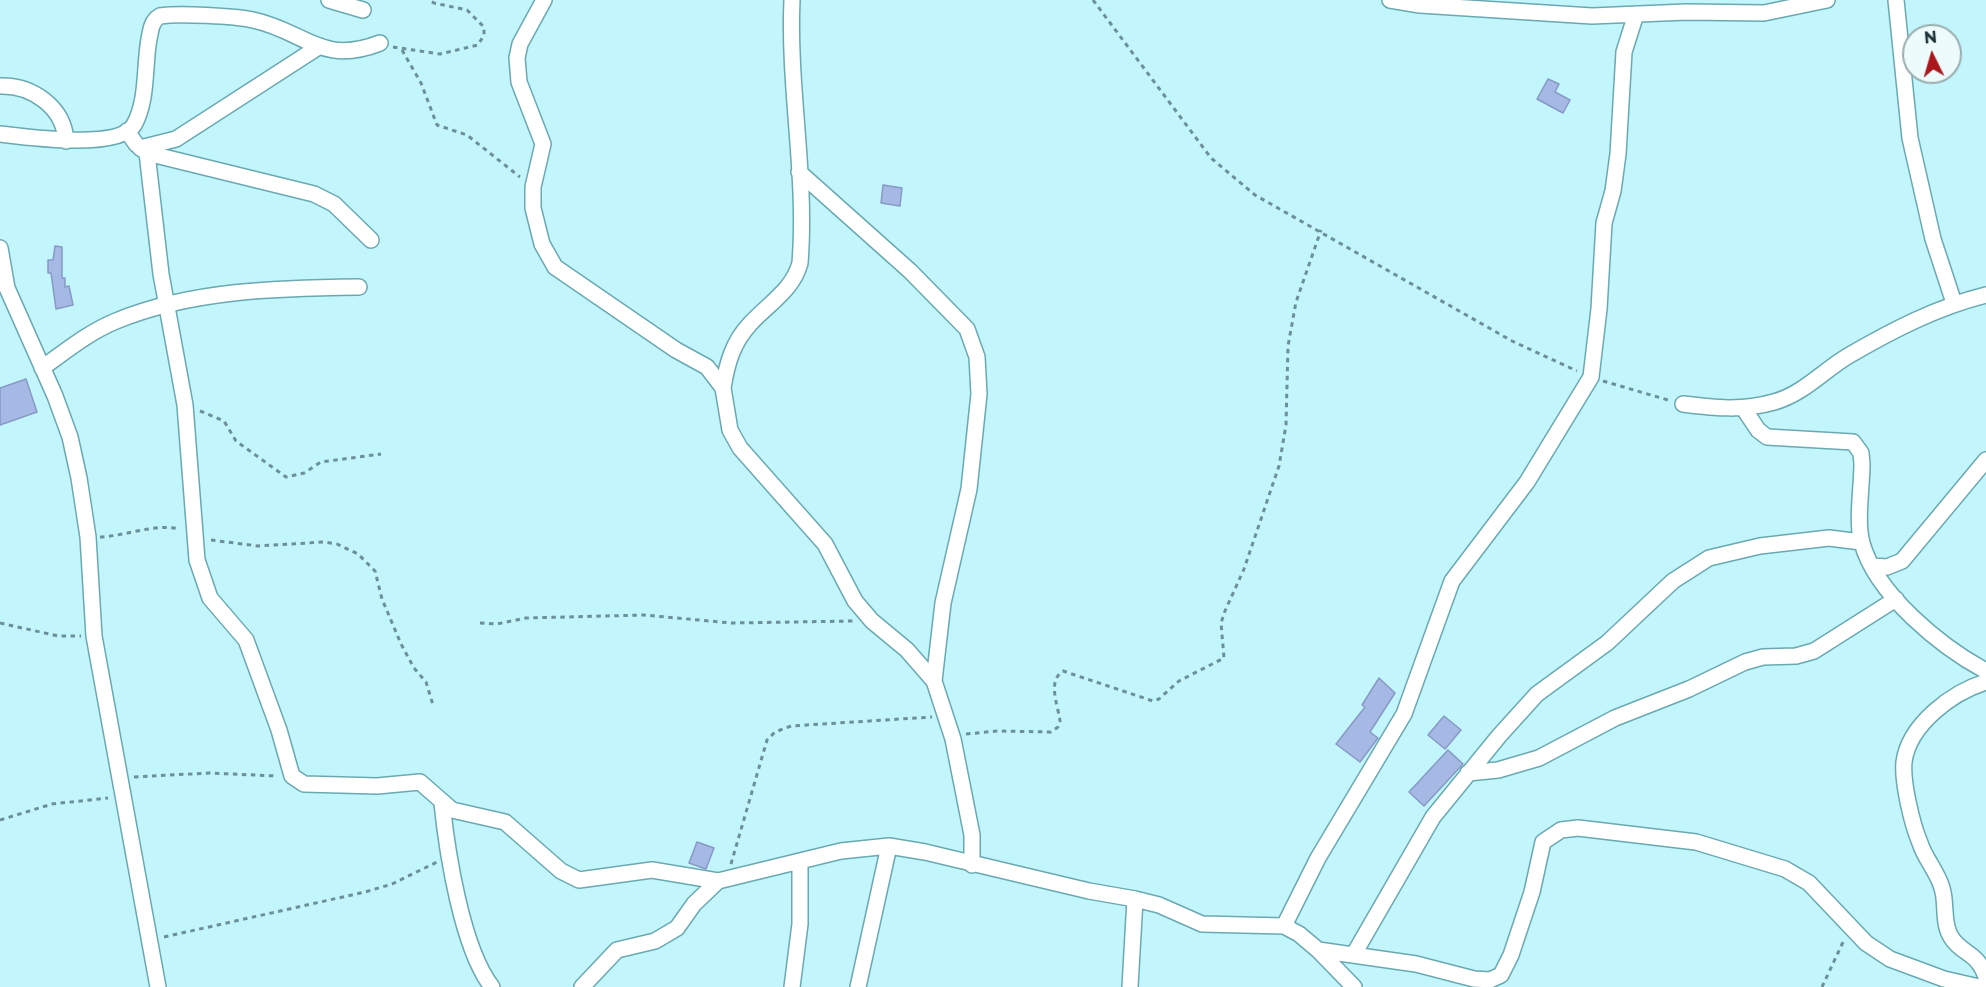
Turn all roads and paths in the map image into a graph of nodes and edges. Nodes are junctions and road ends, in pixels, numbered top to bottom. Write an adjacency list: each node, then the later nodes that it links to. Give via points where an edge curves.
1 (159, 0): 12 (street)
2 (329, 0): 10 (street)
3 (429, 0): 15 (path, via 473,14 484,27 482,40 478,45 440,54)
4 (544, 0): 22 (street, via 523,36 517,58 519,82 543,144)
5 (792, 0): 21 (street)
6 (1093, 0): 23 (path, via 1211,158 1255,195)
7 (1390, 0): 11 (street, via 1570,15)
8 (1827, 0): 11 (street, via 1764,14)
9 (1896, 0): 29 (street, via 1910,138 1933,239)
10 (363, 10)
11 (1636, 14): 31 (street, via 1624,52 1618,154 1604,223)
12 (157, 18): 14 (street, via 165,15 252,19); 17 (street, via 152,25 137,114 133,127)
13 (380, 43): 14 (street, via 352,52); 15 (path)
14 (320, 46): 20 (street, via 176,139)
15 (402, 50): 22 (path, via 421,83 437,125 467,135)
16 (0, 86): 19 (street, via 33,93 48,103 61,122)
17 (127, 131): 19 (street); 20 (street)
18 (0, 134): 19 (street)
19 (66, 141)
20 (144, 151): 24 (street, via 314,194 334,204); 28 (street)
21 (799, 171): 32 (street, via 801,246 796,277 734,346); 48 (street, via 910,270 967,329 977,357 979,394 971,479 943,603)
22 (533, 187): 32 (street, via 533,208 542,244 555,267 706,367)
23 (1321, 230): 31 (path, via 1363,258 1512,341); 52 (path, via 1296,302 1288,346 1286,425 1279,466 1223,617 1224,658 1193,673 1153,701 1064,671 1054,682 1060,721 1052,732 997,731)
24 (371, 240)
25 (0, 248): 30 (street, via 7,288)
26 (359, 287): 28 (street, via 268,291)
27 (1986, 295): 29 (street)
28 (167, 302): 30 (street, via 89,335); 34 (street)
29 (1954, 303): 35 (street, via 1847,357 1802,389 1775,402)
30 (42, 368): 38 (street, via 70,437)
31 (1591, 377): 33 (path); 65 (street, via 1521,491 1452,581 1404,714 1318,858)
32 (723, 388): 43 (street, via 730,429 740,448 825,544 855,601)
33 (1683, 404): 35 (street)
34 (185, 405): 36 (path, via 224,420 236,441 286,477 304,473 321,462); 39 (street)
35 (1744, 409): 40 (street, via 1767,437 1846,439 1858,447 1862,464)
36 (381, 454)
37 (1986, 460): 41 (street, via 1902,561 1887,567)
38 (88, 537): 39 (path, via 122,536 172,527); 46 (street)
39 (195, 537): 50 (path, via 258,546 337,544 358,554 375,571 401,644 426,682); 54 (street, via 204,586 246,640)
40 (1861, 542): 41 (street); 53 (street, via 1808,539 1719,555 1694,567 1673,581 1607,643 1537,694)
41 (1872, 566): 42 (street)
42 (1896, 599): 47 (street, via 1933,635); 53 (street, via 1814,651 1745,662 1615,718 1539,758 1498,770)
43 (872, 621): 45 (path, via 731,623 644,615); 48 (street, via 907,650)
44 (0, 623): 46 (path, via 58,636)
45 (480, 623)
46 (94, 636): 55 (street)
47 (1986, 670)
48 (934, 681): 51 (street)
49 (1986, 682): 70 (street, via 1957,694 1939,709 1916,736 1904,761 1920,844 1943,889 1948,931 1955,943 1979,960)
50 (433, 705)
51 (947, 716): 52 (street); 63 (path, via 791,726 775,732 767,740)
52 (953, 739): 62 (street, via 972,835)
53 (1467, 773): 69 (street, via 1433,818)
54 (292, 776): 55 (path, via 209,773); 57 (street, via 304,784 322,785 414,782 424,785)
55 (120, 777): 56 (street)
56 (122, 797): 58 (path, via 52,804); 67 (street)
57 (442, 803): 60 (street); 63 (street, via 452,810 505,822 561,871 579,880 652,870)
58 (0, 820)
59 (889, 846): 61 (street, via 841,851); 62 (street); 75 (street)
60 (447, 856): 67 (path, via 392,884 365,892); 73 (street, via 472,949)
61 (800, 861): 63 (street); 74 (street, via 800,924)
62 (972, 865): 64 (street)
63 (725, 879): 71 (street, via 694,904 677,928 655,941 617,950)
64 (1135, 898): 65 (street, via 1202,924); 76 (street)
65 (1284, 926): 68 (street)
66 (1850, 927): 69 (street, via 1824,896 1785,869 1696,842 1578,828 1561,830 1543,842 1532,892 1501,975 1490,980 1474,979); 78 (path); 79 (street, via 1890,958)
67 (150, 941): 72 (street)
68 (1318, 950): 69 (street); 77 (street)
69 (1354, 954)
70 (1986, 977)
71 (587, 986)
72 (158, 987)
73 (492, 987)
74 (792, 987)
75 (858, 987)
76 (1130, 987)
77 (1354, 987)
78 (1822, 987)
79 (1979, 987)

